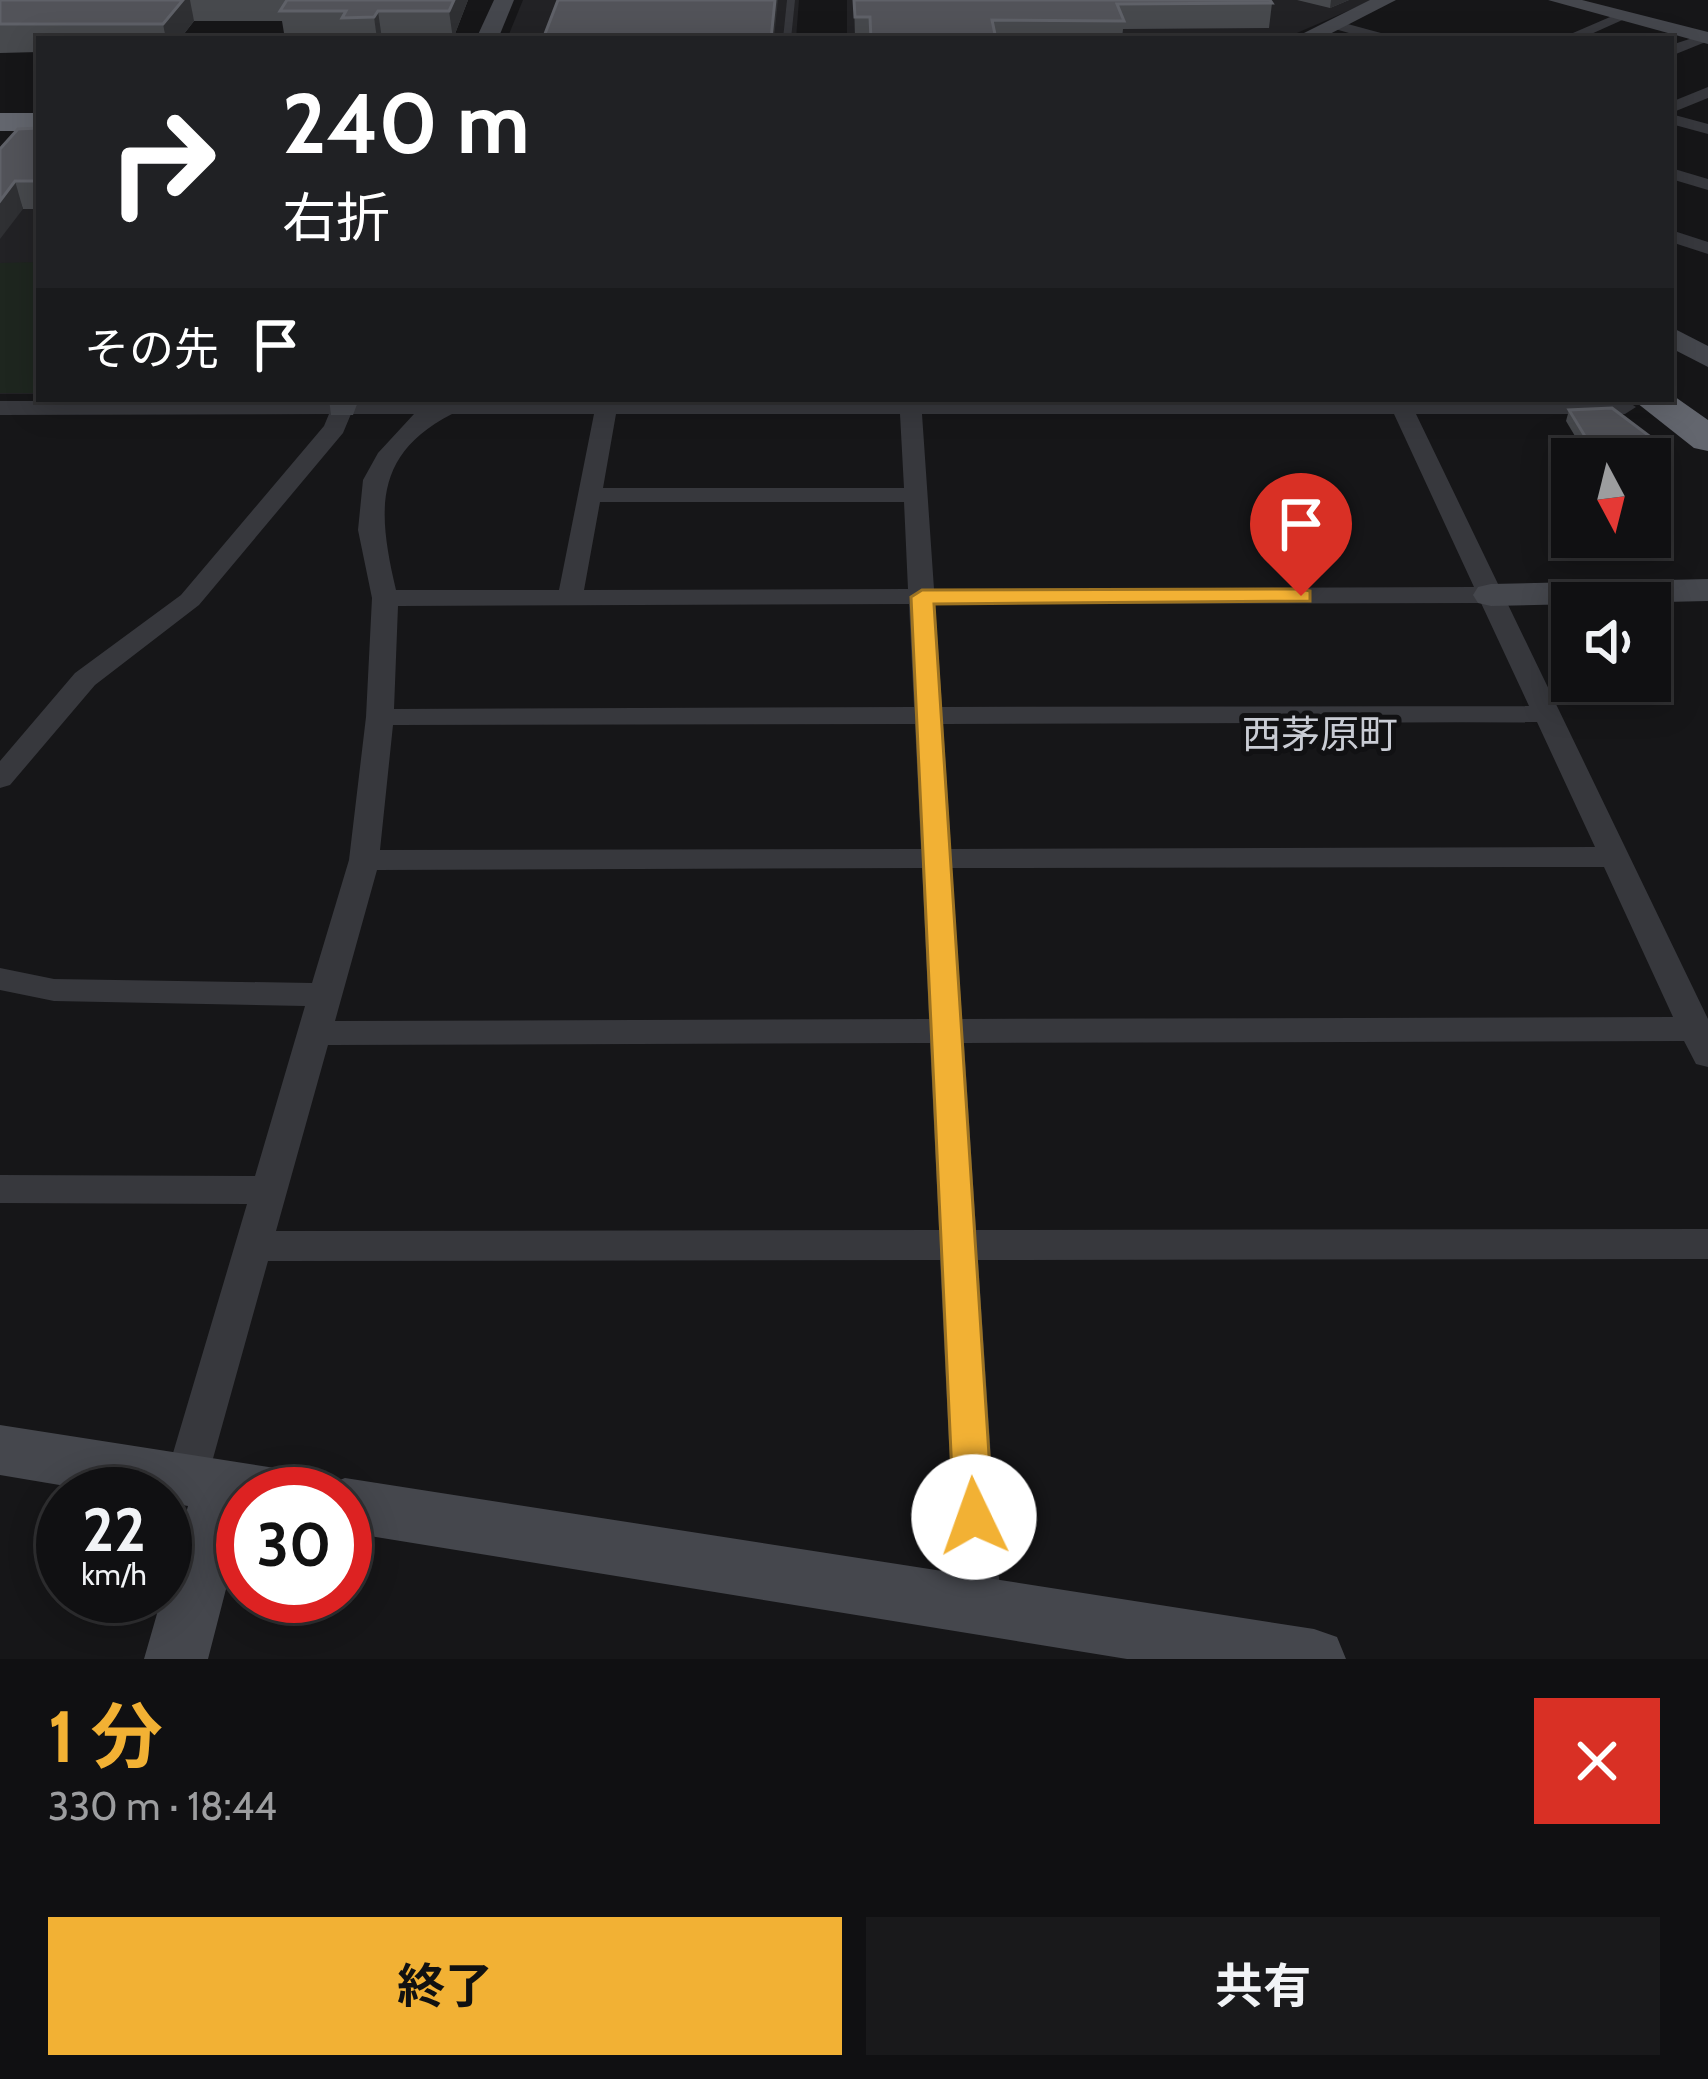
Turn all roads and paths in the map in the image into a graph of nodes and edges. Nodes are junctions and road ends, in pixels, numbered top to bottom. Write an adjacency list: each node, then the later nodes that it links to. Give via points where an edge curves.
1 (504, 0): 7 (street)
2 (791, 0): 8 (lane)
3 (1386, 0): 6 (street)
4 (1558, 0): 5 (street)
5 (1622, 17): 11 (street); 12 (street)
6 (1333, 24): 9 (street); 10 (street)
7 (488, 36)
8 (787, 36)
9 (1309, 36)
10 (1376, 36)
11 (1575, 36)
12 (1695, 36)
13 (1708, 92): 14 (street)
14 (1674, 107)
15 (1674, 120): 18 (street)
16 (0, 122): 17 (highway)
17 (36, 122)
18 (1708, 129)
19 (0, 134): 20 (highway)
20 (36, 134)
21 (1674, 174): 22 (street)
22 (1708, 185)
23 (1674, 237): 24 (street)
24 (1708, 248)
25 (1674, 338): 26 (street)
26 (1708, 358)
27 (1674, 376): 28 (highway)
28 (1708, 396)
29 (468, 402): 39 (street)
30 (343, 403): 39 (street); 40 (street); 52 (street, via 334,428 190,600 85,679)
31 (1149, 403): 32 (street); 36 (street)
32 (1286, 403): 33 (street)
33 (1400, 403): 34 (street); 45 (street)
34 (1638, 403): 41 (highway)
35 (815, 404): 37 (street); 38 (street)
36 (992, 404): 38 (street)
37 (607, 409): 39 (street); 42 (street)
38 (911, 409): 43 (street)
39 (445, 410): 47 (street, via 422,419 375,480 370,530)
40 (3, 412)
41 (1708, 439)
42 (590, 495): 43 (street); 48 (street)
43 (916, 495): 46 (street)
44 (1708, 590): 45 (street)
45 (1491, 596): 46 (street); 49 (street)
46 (922, 597): 48 (street); 50 (street)
47 (385, 598): 48 (street); 51 (street)
48 (570, 598)
49 (1547, 714): 50 (street); 53 (street)
50 (928, 716): 51 (street); 54 (street)
51 (380, 717): 55 (street)
52 (0, 779)
53 (1615, 857): 54 (street); 60 (street)
54 (937, 859): 55 (street); 58 (street)
55 (364, 860): 57 (street)
56 (0, 979): 57 (street, via 54,990)
57 (326, 995): 59 (street)
58 (946, 1031): 59 (street); 60 (street); 63 (street)
59 (315, 1033): 62 (street)
60 (1702, 1042)
61 (0, 1190): 62 (street)
62 (271, 1190): 65 (street)
63 (958, 1243): 64 (street); 65 (street); 71 (street)
64 (1708, 1244)
65 (257, 1246): 67 (street)
66 (0, 1450): 68 (street)
67 (230, 1467)
68 (216, 1484)
69 (372, 1509): 71 (street)
70 (216, 1526): 72 (street)
71 (979, 1609): 73 (street)
72 (176, 1659)
73 (1314, 1659)

